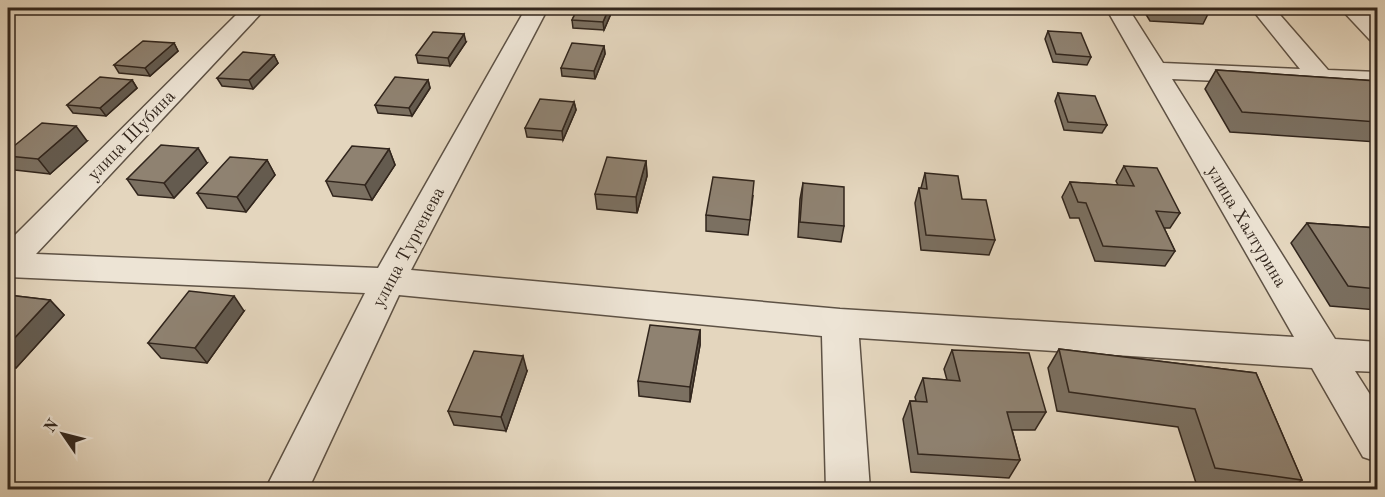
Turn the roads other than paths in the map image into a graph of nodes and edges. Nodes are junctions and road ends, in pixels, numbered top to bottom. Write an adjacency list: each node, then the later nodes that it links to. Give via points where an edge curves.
1 (255, 8): 10 (street, улица Шубина)
2 (537, 8): 11 (street, улица Тургенева)
3 (1118, 8): 7 (street, улица Халтурина)
4 (1262, 8): 8 (street)
5 (1351, 8): 6 (street)
6 (1377, 35)
7 (1153, 70): 8 (street); 13 (street, улица Халтурина)
8 (1320, 77): 9 (street)
9 (1377, 80)
10 (8, 264): 11 (street)
11 (388, 281): 12 (street); 16 (street, улица Тургенева)
12 (840, 323): 13 (street); 17 (street)
13 (1323, 354): 14 (street); 15 (street, улица Халтурина)
14 (1377, 357)
15 (1377, 444)
16 (286, 489)
17 (848, 489)

